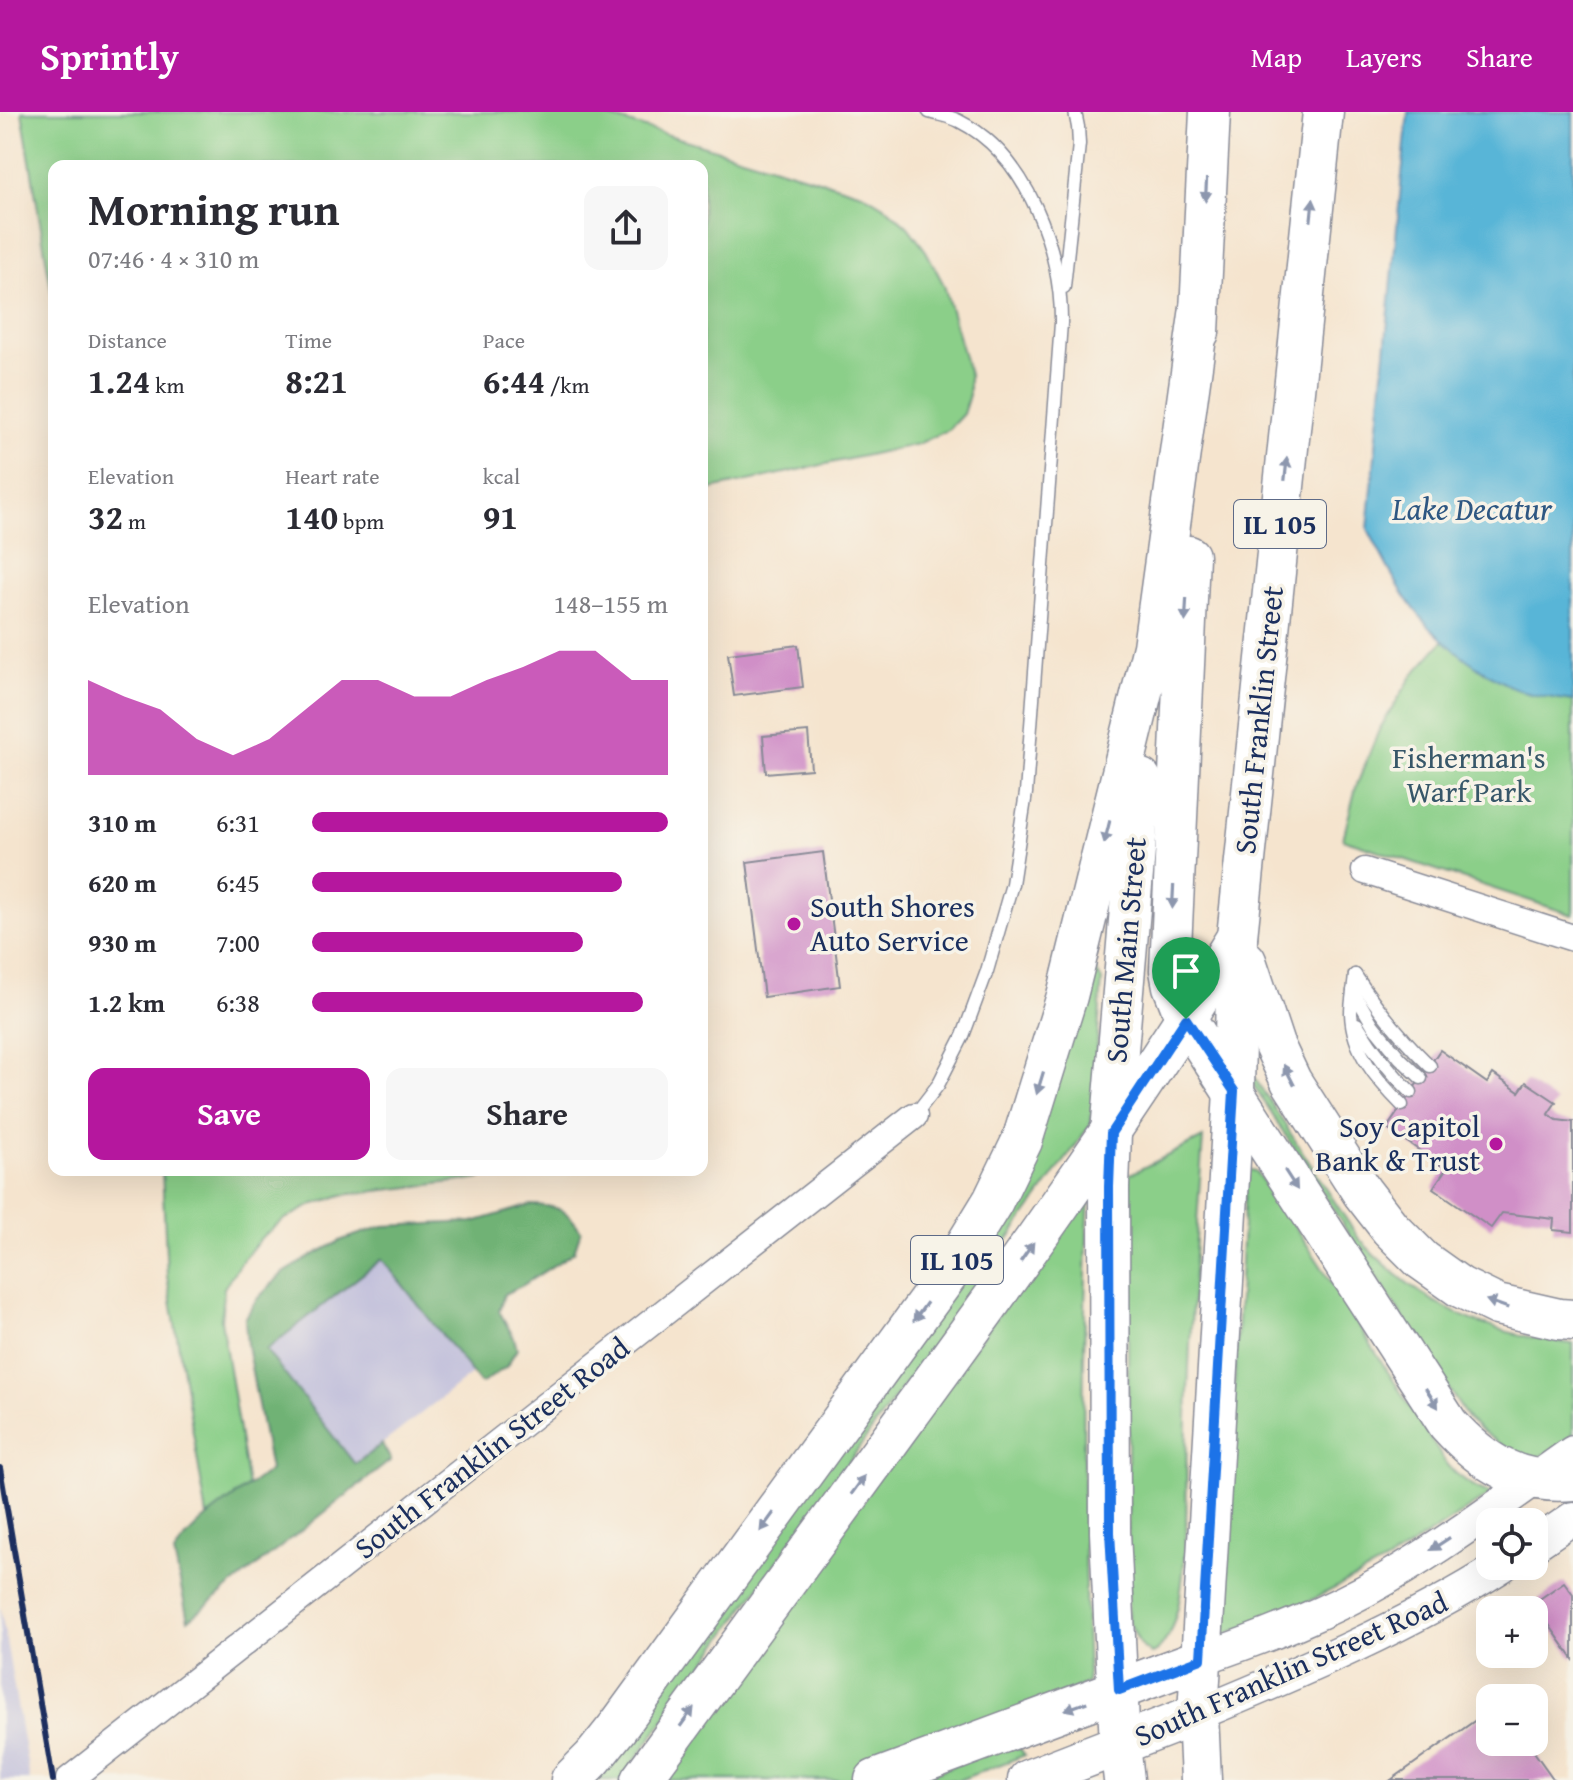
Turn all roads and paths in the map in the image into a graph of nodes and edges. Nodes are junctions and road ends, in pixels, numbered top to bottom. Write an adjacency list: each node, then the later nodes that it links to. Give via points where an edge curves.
1 (929, 112): 5 (lane, via 958,120 1013,169 1049,241)
2 (1075, 112): 5 (lane, via 1079,144)
3 (1210, 112): 6 (main road, IL 105, one-way to 6)
4 (1323, 112): 9 (main road, South Franklin Street / IL 105, one-way to 4)
5 (1061, 306): 19 (lane, via 1026,793 1012,884 963,1036 938,1085)
6 (1200, 308): 7 (main road, IL 105); 13 (main road, one-way to 13, via 1170,970)
7 (1153, 647): 20 (main road, South Main Street); 32 (main road, IL 105, one-way to 32, via 1067,996 1011,1166 949,1273 617,1728)
8 (1365, 871): 10 (street)
9 (1237, 937): 13 (main road, IL 105); 16 (main road, South Franklin Street); 21 (main road, one-way to 9, via 1497,1305 1460,1287 1390,1228 1291,1081)
10 (1573, 938)
11 (1353, 991): 12 (lane); 14 (lane, via 1355,975 1379,1011); 15 (lane, via 1373,1025)
12 (1351, 1015): 17 (lane); 18 (lane, via 1357,1044 1371,1071)
13 (1186, 1019): 16 (main road); 20 (main road, IL 105)
14 (1430, 1066)
15 (1421, 1078)
16 (1234, 1091): 23 (main road, one-way to 23, via 1448,1424 1488,1461 1509,1472); 27 (main road)
17 (1411, 1092)
18 (1402, 1105)
19 (914, 1116): 31 (street, South Franklin Street Road)
20 (1111, 1133): 28 (main road, South Main Street, via 1110,1532); 33 (main road, IL 105, one-way to 20)
21 (1573, 1320)
22 (1573, 1452): 23 (street, South Franklin Street Road)
23 (1554, 1480): 27 (street, South Franklin Street Road, one-way to 27, via 1319,1613)
24 (1573, 1518): 25 (street)
25 (1548, 1535)
26 (1480, 1580): 29 (street, South Franklin Street Road, via 1372,1639)
27 (1201, 1659): 28 (main road); 29 (main road)
28 (1119, 1690): 30 (main road, South Main Street); 34 (main road, one-way to 34)
29 (1198, 1714): 30 (main road, South Franklin Street Road); 36 (main road)
30 (1122, 1762): 35 (main road, South Franklin Street Road)
31 (69, 1780)
32 (571, 1780)
33 (641, 1780)
34 (875, 1780)
35 (1028, 1780)
36 (1201, 1780)

